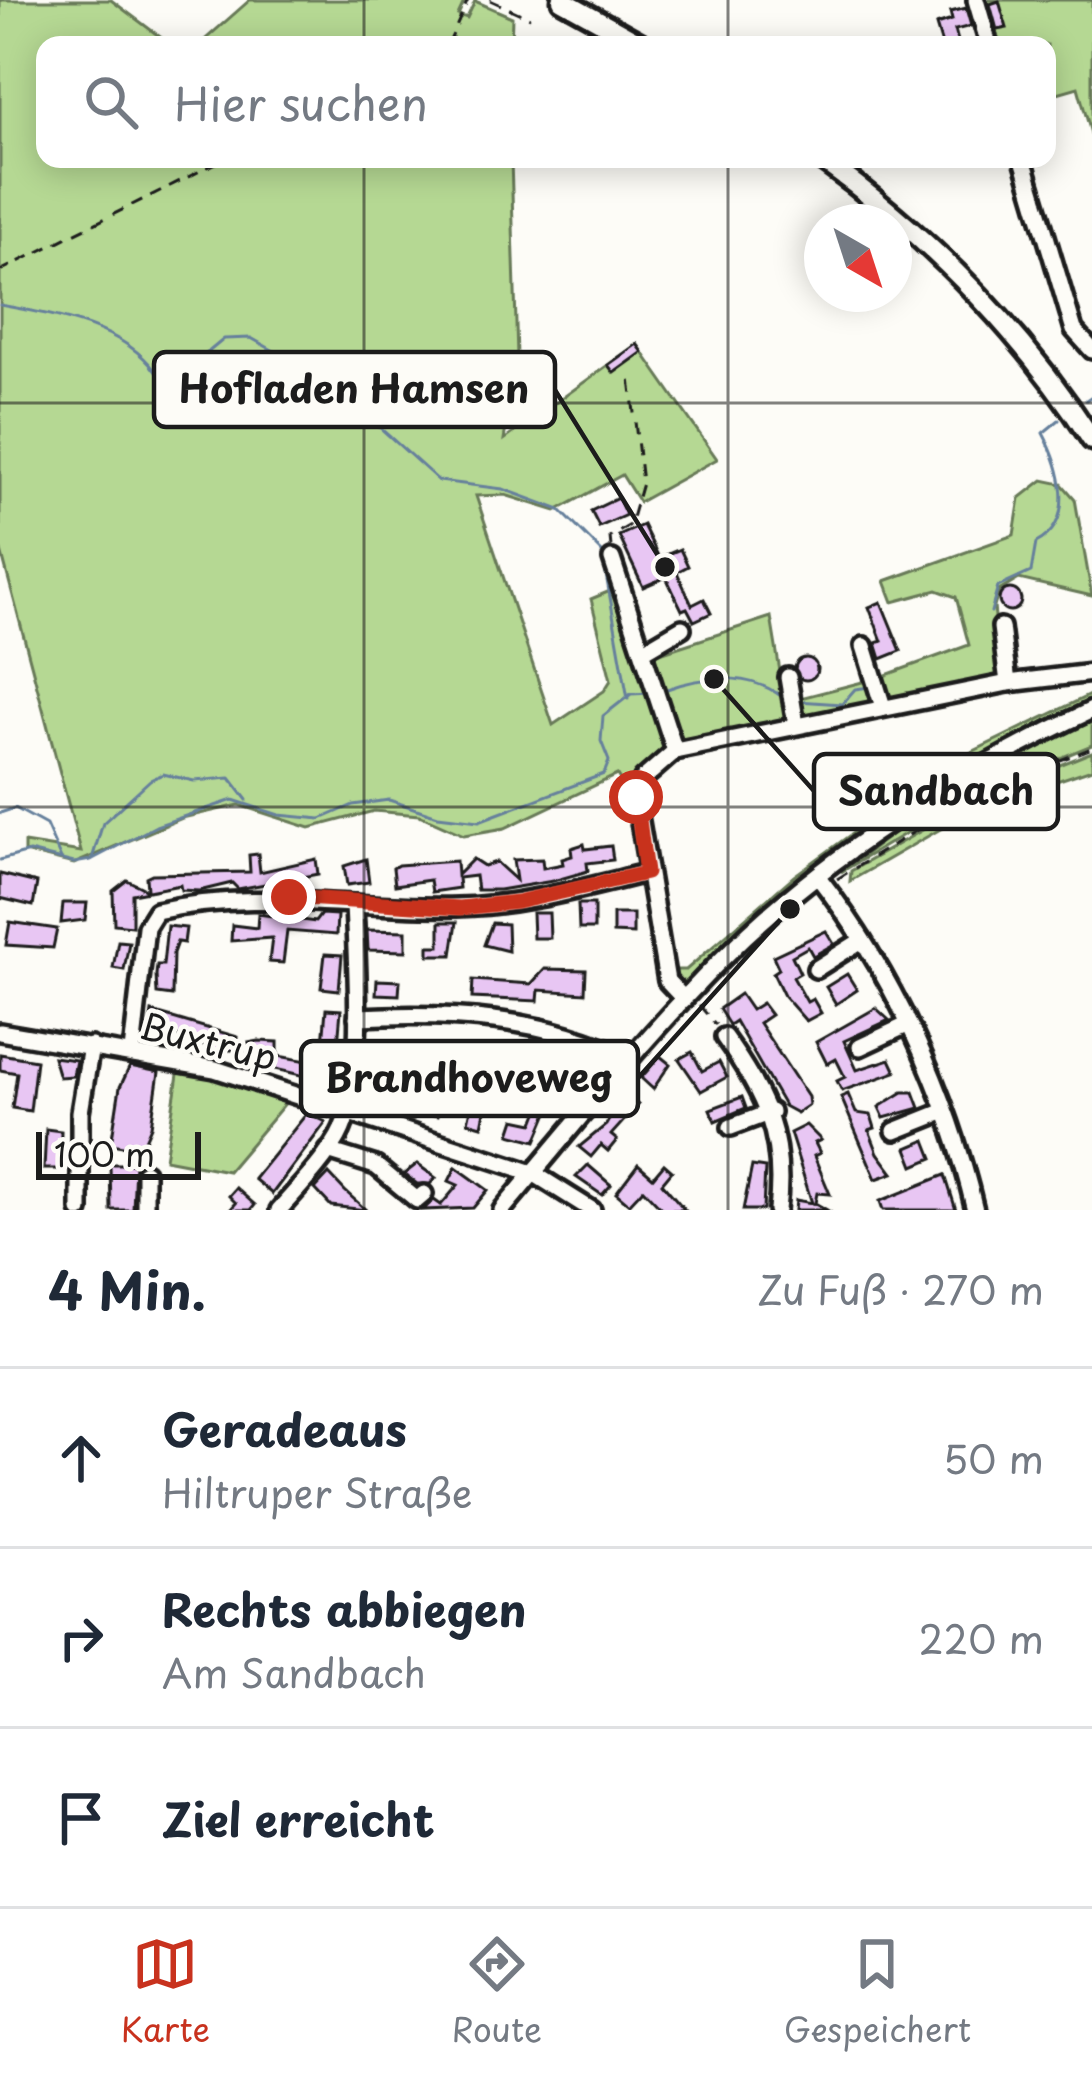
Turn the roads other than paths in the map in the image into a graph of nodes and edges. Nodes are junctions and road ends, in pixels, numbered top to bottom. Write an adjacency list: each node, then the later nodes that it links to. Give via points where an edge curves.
1 (562, 0): 3 (main road)
2 (976, 0): 4 (street)
3 (628, 36)
4 (986, 36)
5 (831, 168): 8 (main road, via 973,290)
6 (1026, 168): 7 (street, via 1074,330)
7 (1092, 350)
8 (1092, 440)
9 (612, 560): 13 (street)
10 (1001, 627): 16 (street)
11 (682, 628): 13 (street)
12 (864, 646): 17 (street)
13 (643, 651): 20 (street)
14 (1092, 673): 16 (street)
15 (788, 677): 19 (street)
16 (1008, 683): 17 (street)
17 (883, 707): 19 (street)
18 (1092, 710): 22 (street, via 955,779)
19 (796, 725): 20 (street)
20 (675, 751): 21 (street, via 636,797)
21 (646, 873): 23 (street, via 517,902); 26 (street, via 667,981)
22 (822, 882): 24 (street); 26 (street, via 751,932)
23 (354, 904): 27 (street); 33 (street, via 254,898 156,911 146,927)
24 (862, 940): 25 (street); 28 (street)
25 (816, 969)
26 (689, 999): 34 (street)
27 (357, 1017): 34 (street, via 449,1015 532,1025); 36 (street)
28 (907, 1025): 32 (street); 35 (street)
29 (0, 1032): 31 (street, Buxtrup)
30 (724, 1036): 37 (street)
31 (91, 1046): 33 (street, Buxtrup); 44 (street, via 80,1112)
32 (860, 1047)
33 (132, 1052): 36 (street, Buxtrup)
34 (630, 1059): 42 (street)
35 (945, 1111): 39 (street); 50 (street)
36 (348, 1112): 40 (street); 42 (street, Buxtrup)
37 (771, 1112): 38 (street); 49 (street, via 782,1155)
38 (731, 1126)
39 (895, 1130)
40 (328, 1151): 43 (street, via 376,1166 417,1201); 46 (street)
41 (145, 1172): 45 (street)
42 (533, 1173): 47 (street); 48 (street, Buxtrup)
43 (424, 1194)
44 (80, 1210)
45 (145, 1210)
46 (279, 1210)
47 (502, 1210)
48 (592, 1210)
49 (777, 1210)
50 (975, 1210)

